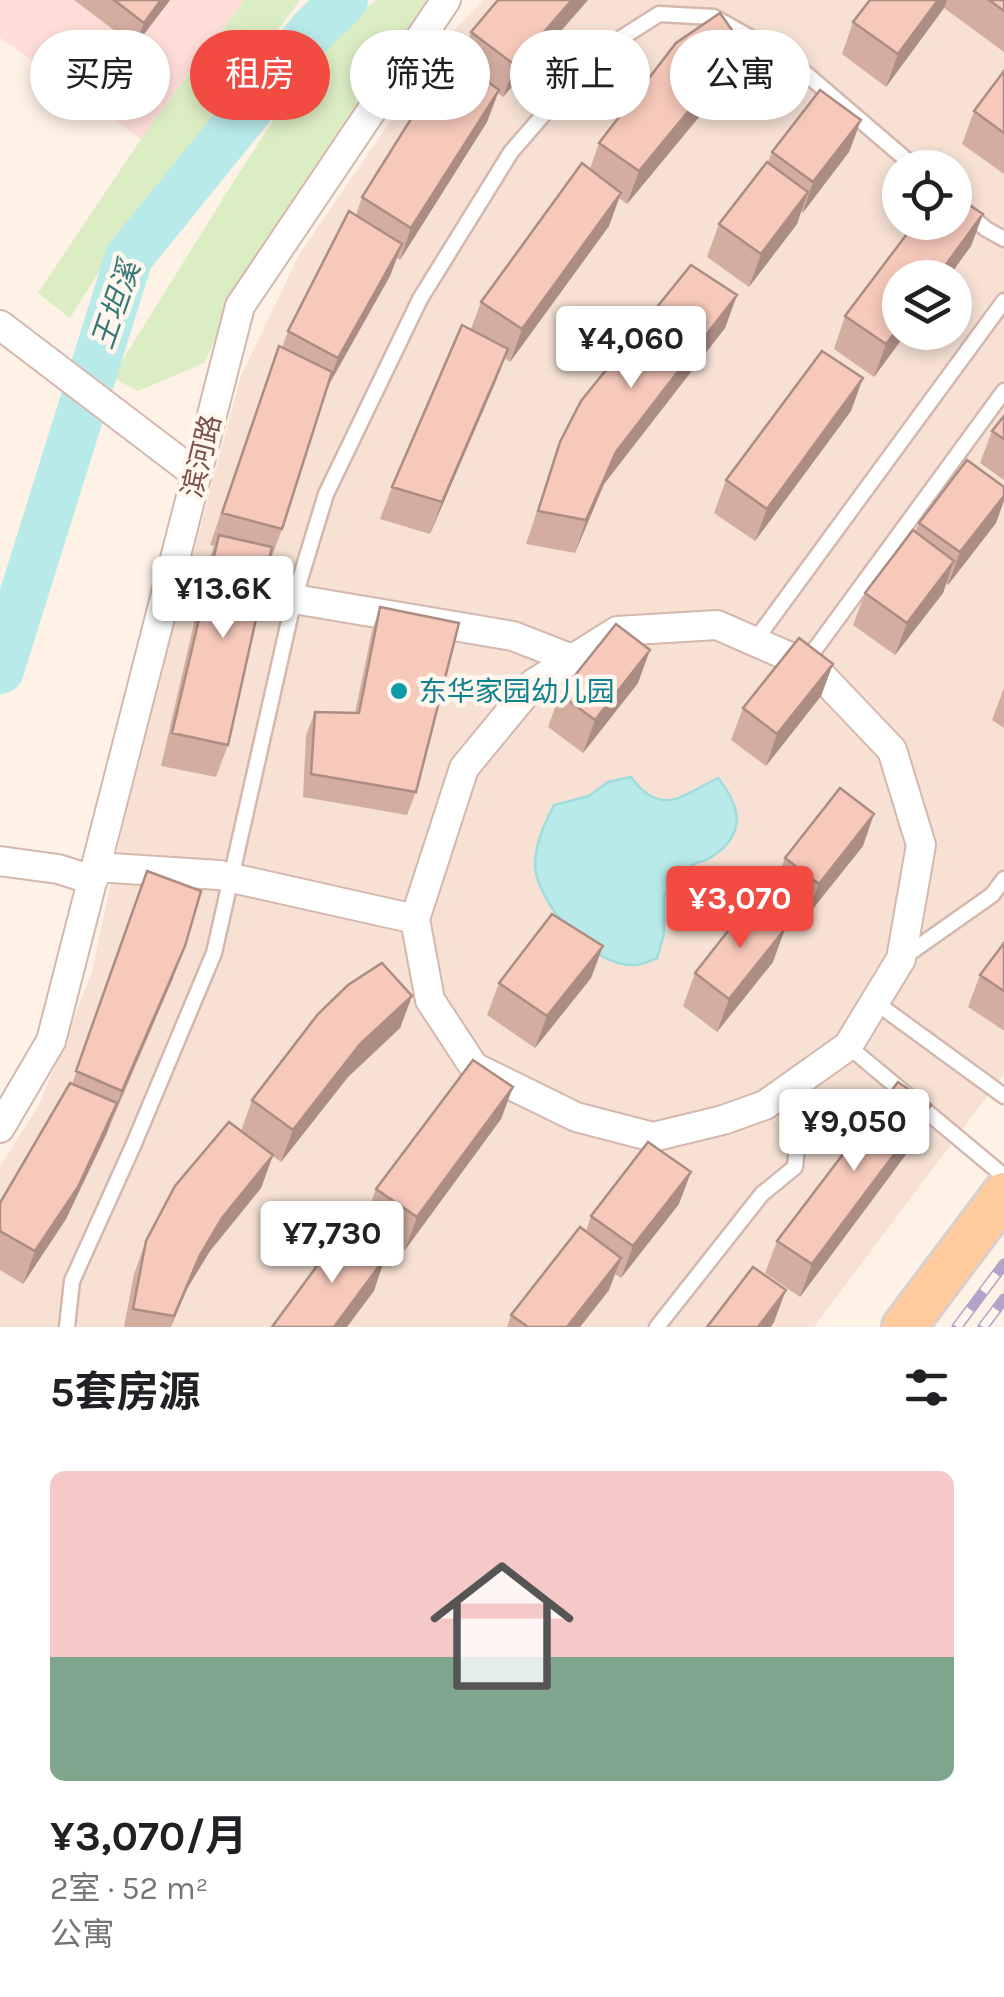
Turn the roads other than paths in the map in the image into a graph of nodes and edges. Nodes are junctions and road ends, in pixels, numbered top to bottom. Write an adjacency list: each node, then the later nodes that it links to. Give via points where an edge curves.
1 (446, 0): 8 (street, 滨河路, via 240,306)
2 (895, 150): 9 (lane, via 790,60 714,17 658,14 596,54 511,152 420,299 326,494)
3 (972, 217): 4 (lane)
4 (1004, 239)
5 (1004, 301): 10 (lane)
6 (5, 328): 8 (street)
7 (1004, 391): 12 (lane)
8 (197, 474): 14 (street, 滨河路)
9 (294, 599): 11 (street, via 512,636); 15 (lane)
10 (754, 642): 11 (street, via 717,625 618,631); 12 (street)
11 (572, 659): 17 (street, via 534,683 464,768)
12 (805, 663): 18 (street, via 892,750 920,845)
13 (0, 861): 14 (street)
14 (94, 874): 15 (street); 23 (street, 滨河路, via 52,1042)
15 (230, 878): 17 (street); 26 (lane, via 214,952 72,1281)
16 (1004, 879): 18 (lane, via 992,895)
17 (414, 919): 21 (street, via 430,1000 474,1067 576,1117 653,1137 765,1105)
18 (901, 960): 19 (street)
19 (874, 1002): 20 (street); 22 (lane)
20 (848, 1046): 21 (street); 24 (lane)
21 (792, 1086): 27 (lane, via 800,1116 795,1167 762,1194)
22 (1004, 1096)
23 (0, 1128)
24 (1004, 1176)
25 (1004, 1194): 28 (main road)
26 (67, 1327)
27 (657, 1327)
28 (904, 1327)

